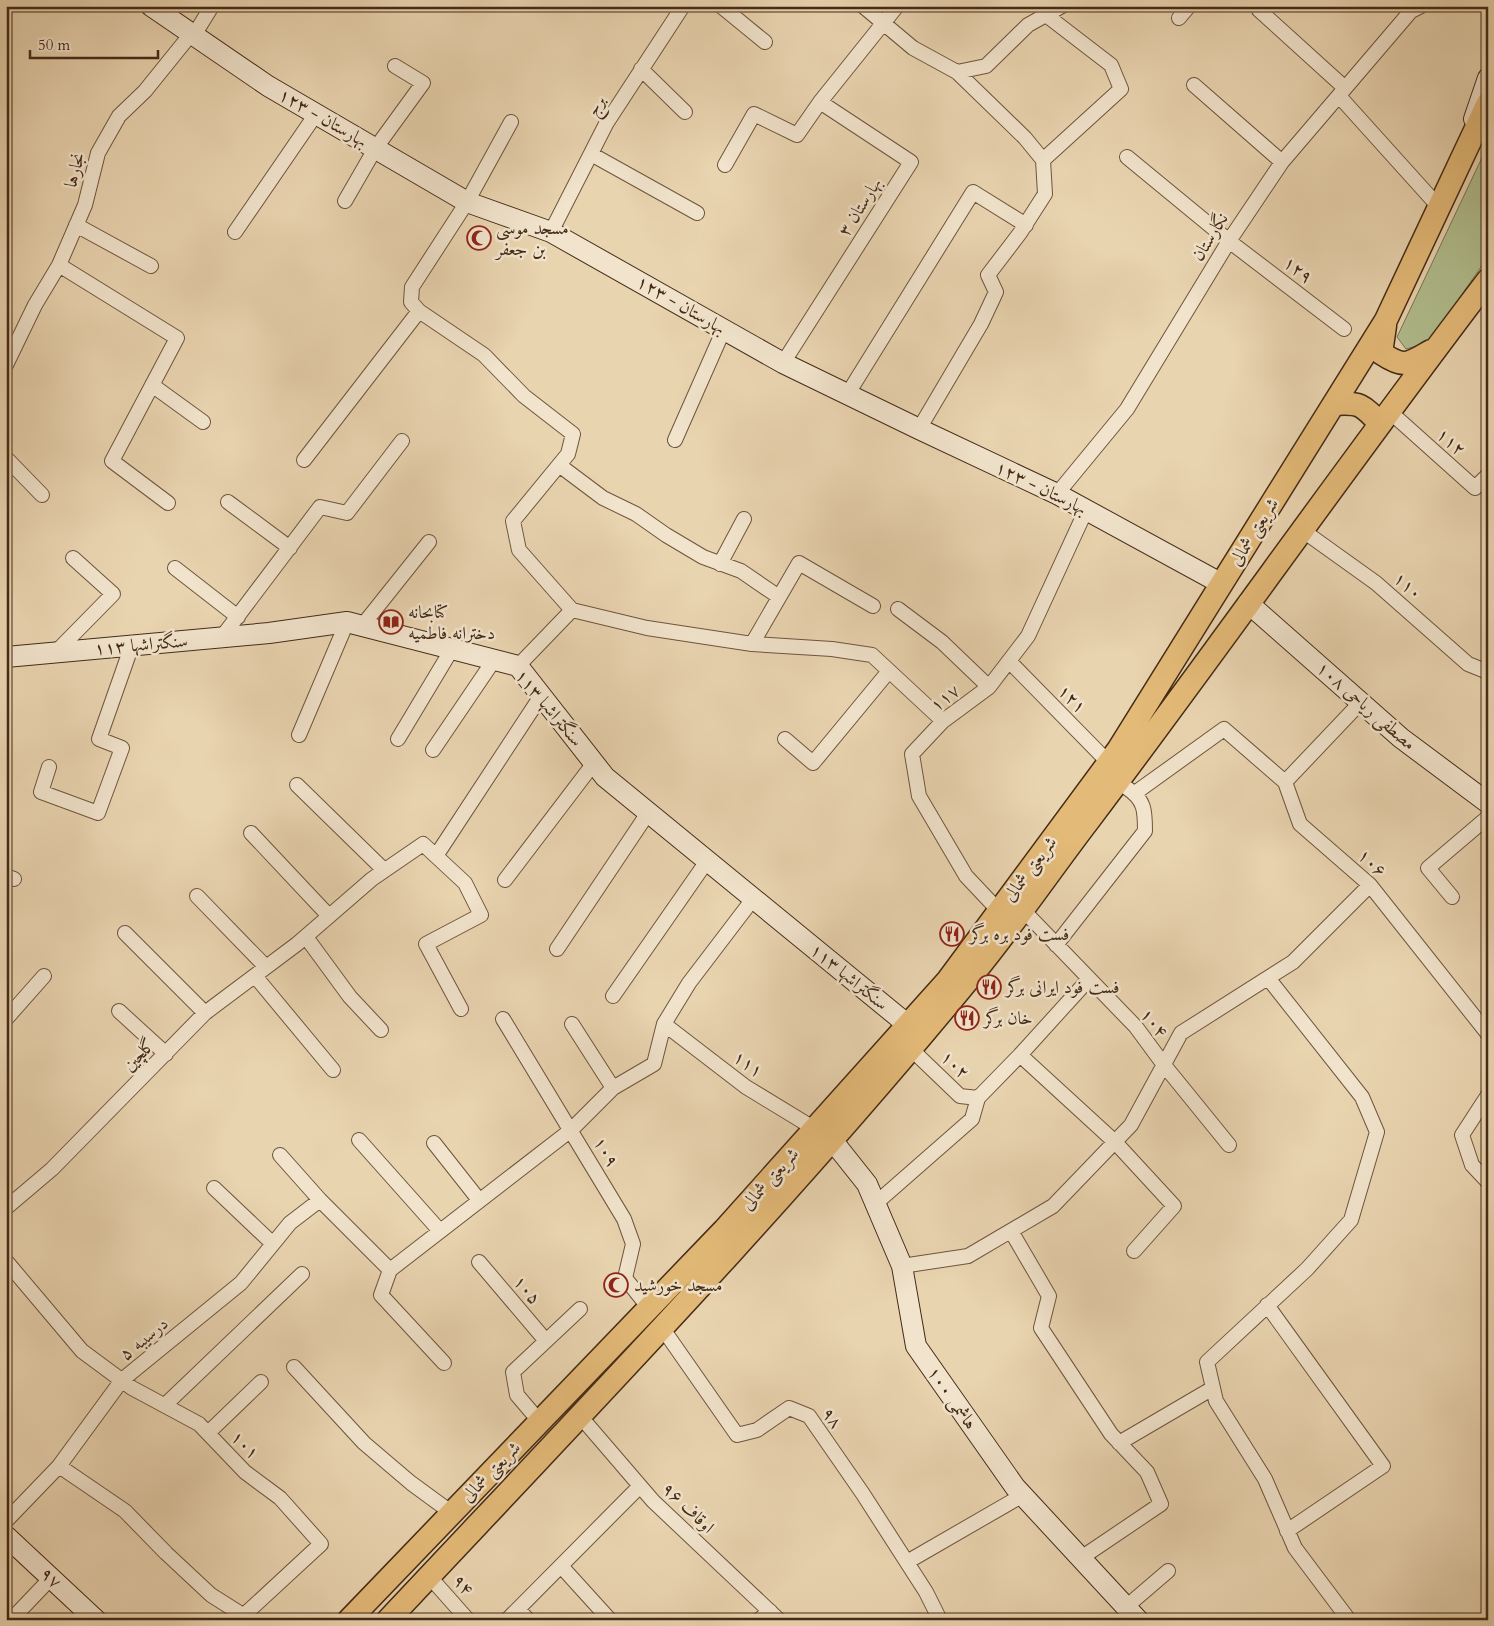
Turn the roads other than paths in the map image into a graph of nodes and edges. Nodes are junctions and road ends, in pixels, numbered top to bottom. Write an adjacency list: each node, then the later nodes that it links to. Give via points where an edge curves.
1 (152, 6): 14 (street, بهارستان - ۱۲۳)
2 (212, 6): 14 (street, نجارها)
3 (683, 6): 17 (street, برج)
4 (721, 6): 15 (street)
5 (863, 6): 13 (street)
6 (898, 6): 13 (street)
7 (1062, 6): 11 (street)
8 (1189, 6): 12 (street)
9 (1413, 8): 21 (street, نگارستان)
10 (1259, 10): 21 (street)
11 (1046, 15): 18 (street, via 1028,25 986,66); 30 (street, via 1111,65 1121,89)
12 (1179, 18)
13 (883, 23): 18 (street, via 913,48); 22 (street)
14 (191, 34): 25 (street, بهارستان - ۱۲۳); 38 (street, نجارها, via 145,91 119,116 98,153 85,205)
15 (765, 42)
16 (395, 66): 27 (street, via 423,83)
17 (642, 69): 24 (street); 28 (street, برج, via 606,124)
18 (957, 72): 30 (street, via 1025,138)
19 (1488, 78): 33 (street)
20 (1194, 85): 31 (street)
21 (1342, 92): 31 (street, نگارستان); 36 (street)
22 (820, 102): 32 (street, via 796,135 754,114); 51 (street, بهارستان ۳, via 911,162)
23 (1488, 103): 33 (main road, شریعتی شمالی)
24 (685, 112)
25 (316, 114): 27 (street, بهارستان - ۱۲۳); 40 (street)
26 (511, 122): 35 (street)
27 (375, 149): 34 (street); 35 (street, بهارستان - ۱۲۳)
28 (591, 154): 37 (street); 41 (street, برج)
29 (1127, 157): 42 (street, ۱۲۹)
30 (1043, 160): 39 (street, via 1045,194)
31 (1282, 162): 42 (street, نگارستان)
32 (725, 165)
33 (1454, 175): 36 (main road, شریعتی شمالی)
34 (345, 201)
35 (467, 202): 41 (street, بهارستان - ۱۲۳); 46 (street, via 412,287 411,302)
36 (1439, 206): 47 (main road, شریعتی شمالی)
37 (697, 213)
38 (76, 225): 43 (street, نجارها); 44 (street)
39 (1026, 225): 54 (street, via 972,192); 58 (street, via 988,275 996,292)
40 (235, 232)
41 (552, 232): 48 (street, بهارستان - ۱۲۳)
42 (1229, 240): 49 (street, ۱۲۹); 65 (street, نگارستان, via 1127,409)
43 (58, 265): 52 (street, نجارها); 53 (street, via 177,338)
44 (151, 266)
45 (1488, 280): 50 (main road, شریعتی شمالی)
46 (419, 312): 62 (street); 63 (street, via 484,355 524,396 573,434 568,454)
47 (1386, 320): 50 (main road, via 1381,353 1393,361 1408,364); 55 (main road, شریعتی شمالی)
48 (724, 329): 51 (street, بهارستان - ۱۲۳); 59 (street)
49 (1344, 329)
50 (1435, 350): 56 (main road, شریعتی شمالی)
51 (783, 363): 54 (street, بهارستان - ۱۲۳)
52 (6, 365)
53 (152, 385): 57 (street); 68 (street, via 112,462)
54 (847, 395): 58 (street, بهارستان - ۱۲۳)
55 (1334, 404): 56 (main road, via 1350,402); 77 (main road, شریعتی شمالی)
56 (1384, 418): 64 (street, ۱۱۲, via 1475,488); 71 (main road, شریعتی شمالی)
57 (203, 422)
58 (919, 430): 65 (street, بهارستان - ۱۲۳)
59 (675, 440)
60 (402, 441): 73 (street, via 347,513 320,507)
61 (6, 458): 66 (street)
62 (304, 460)
63 (558, 465): 75 (street, via 604,498); 82 (street, via 513,521 519,550)
64 (1488, 475)
65 (1057, 494): 69 (street, بهارستان - ۱۲۳)
66 (42, 495)
67 (228, 502): 73 (street)
68 (168, 503)
69 (1086, 510): 77 (street, بهارستان - ۱۲۳); 92 (street, ۱۱۷, via 1028,636)
70 (744, 520): 75 (street)
71 (1302, 530): 79 (main road, شریعتی شمالی); 95 (street, ۱۱۰, via 1376,583 1468,664)
72 (429, 542): 84 (street)
73 (290, 548): 83 (street)
74 (73, 558): 89 (street, via 113,594)
75 (720, 564): 78 (street, via 740,572)
76 (175, 568): 83 (street)
77 (1222, 584): 106 (main road, شریعتی شمالی)
78 (779, 597): 80 (street, via 799,563); 86 (street)
79 (1248, 603): 98 (street, مصطفی ریاحی ۱۰۸); 106 (main road, شریعتی شمالی)
80 (873, 606)
81 (898, 609): 96 (street, via 942,642)
82 (572, 610): 86 (street, via 647,628); 93 (street)
83 (238, 617): 85 (street)
84 (355, 624): 85 (street, سنگتراشها ۱۱۳); 88 (street, سنگتراشها ۱۱۳); 100 (street)
85 (222, 637): 87 (street, سنگتراشها ۱۱۳)
86 (752, 644): 94 (street, via 872,655)
87 (132, 645): 89 (street, سنگتراشها ۱۱۳); 105 (street, via 99,739 122,748 98,813 41,792)
88 (452, 649): 91 (street, سنگتراشها ۱۱۳); 101 (street)
89 (56, 652): 90 (street, سنگتراشها ۱۱۳)
90 (6, 657)
91 (494, 660): 93 (street, سنگتراشها ۱۱۳); 103 (street)
92 (1009, 661): 96 (street, ۱۱۷); 106 (street, ۱۲۱)
93 (518, 666): 97 (street, سنگتراشها ۱۱۳)
94 (889, 671): 99 (street); 102 (street, via 813,763)
95 (1488, 672)
96 (990, 688): 99 (street, ۱۱۷)
97 (541, 696): 104 (street, سنگتراشها ۱۱۳); 113 (street)
98 (1361, 702): 107 (street); 109 (street, مصطفی ریاحی ۱۰۸, via 1401,738)
99 (943, 722): 122 (street, ۱۱۷, via 912,754 919,796 966,876)
100 (299, 735)
101 (398, 738)
102 (785, 739)
103 (433, 750)
104 (594, 762): 110 (street, سنگتراشها ۱۱۳, via 605,777); 116 (street)
105 (49, 767)
106 (1121, 779): 107 (street, ۱۰۶, via 1224,729); 121 (main road, شریعتی شمالی); 122 (main road, شریعتی شمالی); 126 (street, via 1145,809 1144,831)
107 (1285, 782): 117 (street, ۱۰۶, via 1300,824)
108 (297, 785): 115 (street)
109 (1488, 803)
110 (648, 813): 114 (street, سنگتراشها ۱۱۳); 127 (street)
111 (1488, 817): 119 (street, via 1428,868)
112 (251, 833): 123 (street)
113 (436, 856): 115 (street, گلچین, via 423,844); 133 (street, گلچین, via 465,883 481,915 426,944)
114 (707, 861): 120 (street, سنگتراشها ۱۱۳); 132 (street)
115 (384, 870): 123 (street, گلچین)
116 (505, 880)
117 (1370, 885): 131 (street, via 1293,962); 142 (street, ۱۰۶)
118 (197, 896): 128 (street)
119 (1452, 898)
120 (753, 899): 139 (street, via 689,983); 140 (street, سنگتراشها ۱۱۳)
121 (1022, 909): 126 (street, ۱۰۴); 143 (main road, شریعتی شمالی, via 976,971)
122 (999, 911): 140 (main road, شریعتی شمالی, via 948,980)
123 (329, 916): 125 (street, گلچین)
124 (125, 933): 135 (street)
125 (306, 937): 128 (street, گلچین); 141 (street, via 350,997)
126 (1056, 945): 130 (street, ۱۰۴)
127 (557, 949)
128 (261, 972): 135 (street, گلچین); 147 (street)
129 (44, 976): 136 (street)
130 (1089, 978): 145 (street); 146 (street, ۱۰۴, via 1136,1028)
131 (1268, 978): 146 (street, via 1181,1033); 174 (street, via 1362,1097 1377,1132 1351,1220 1307,1269)
132 (613, 996)
133 (461, 1009)
134 (119, 1011): 144 (street)
135 (205, 1013): 144 (street, گلچین)
136 (6, 1019)
137 (503, 1019): 151 (street, ۱۰۹)
138 (572, 1024): 148 (street)
139 (664, 1024): 148 (street, via 654,1064); 152 (street, ۱۱۱, via 746,1086)
140 (908, 1025): 152 (main road, شریعتی شمالی)
141 (381, 1030)
142 (1488, 1034)
143 (910, 1048): 150 (street, ۱۰۲, via 960,1096); 152 (main road, شریعتی شمالی)
144 (166, 1054): 163 (street, گلچین, via 52,1169)
145 (1020, 1055): 150 (street); 154 (street)
146 (1164, 1065): 154 (street, via 1132,1125); 156 (street, ۱۰۴)
147 (333, 1070)
148 (613, 1088): 151 (street)
149 (1488, 1095): 158 (street, via 1462,1134 1472,1165)
150 (978, 1098): 162 (street, via 972,1120)
151 (571, 1130): 161 (street); 175 (street, ۱۰۹, via 624,1219 633,1244 625,1278)
152 (823, 1134): 162 (street, هاشمی ۱۰۰, via 867,1184); 166 (main road, شریعتی شمالی)
153 (359, 1140): 164 (street)
154 (1115, 1142): 165 (street, via 1054,1206); 168 (street, via 1174,1206)
155 (434, 1144): 161 (street)
156 (1229, 1145)
157 (280, 1155): 160 (street)
158 (1488, 1182)
159 (214, 1188): 167 (street)
160 (320, 1200): 167 (street, درسیبه ۵, via 290,1224); 172 (street)
161 (479, 1200): 164 (street)
162 (876, 1204): 171 (street, هاشمی ۱۰۰)
163 (6, 1208)
164 (440, 1231): 172 (street)
165 (1011, 1231): 171 (street, via 968,1256); 188 (street, via 1049,1296 1041,1328)
166 (732, 1237): 175 (main road, شریعتی شمالی); 177 (main road, شریعتی شمالی)
167 (273, 1244): 182 (street, درسیبه ۵, via 242,1283)
168 (1134, 1251)
169 (6, 1261): 182 (street, ۱۰۱, via 82,1351)
170 (479, 1262): 178 (street, ۱۰۵)
171 (902, 1266): 191 (street, هاشمی ۱۰۰, via 916,1346)
172 (390, 1270): 179 (street, via 381,1295)
173 (302, 1274): 184 (street)
174 (1267, 1305): 183 (street, via 1207,1362); 194 (street, via 1383,1466)
175 (650, 1308): 186 (main road, شریعتی شمالی)
176 (580, 1309): 178 (street)
177 (662, 1328): 185 (main road, شریعتی شمالی); 197 (street, ۹۸, via 737,1435 757,1430 789,1408 809,1416)
178 (546, 1341): 186 (street, via 513,1372 517,1394)
179 (444, 1363)
180 (294, 1367): 192 (street, via 364,1443)
181 (261, 1382): 187 (street)
182 (127, 1384): 184 (street, ۱۰۱); 189 (street, درسیبه ۵)
183 (1213, 1388): 188 (street); 194 (street, via 1216,1401 1265,1479)
184 (165, 1405): 187 (street, ۱۰۱, via 199,1424)
185 (580, 1416): 190 (street, اوقاف ۹۶); 200 (main road, شریعتی شمالی)
186 (540, 1422): 192 (main road, شریعتی شمالی)
187 (208, 1433): 205 (street, ۱۰۱, via 245,1472 280,1498 321,1544)
188 (1119, 1442): 196 (street, via 1147,1472 1161,1504)
189 (59, 1466): 193 (street, درسیبه ۵); 205 (street, via 126,1511 211,1595)
190 (640, 1486): 198 (street); 204 (street, اوقاف ۹۶)
191 (1023, 1495): 196 (street, هاشمی ۱۰۰); 197 (street)
192 (452, 1513): 208 (main road, شریعتی شمالی)
193 (6, 1521)
194 (1288, 1531): 215 (street, via 1295,1548)
195 (10, 1545): 201 (street, ۹۷)
196 (1081, 1558): 203 (street, هاشمی ۱۰۰)
197 (907, 1562): 214 (street, ۹۸)
198 (561, 1566): 202 (street); 213 (street)
199 (1168, 1571): 203 (street)
200 (429, 1576): 209 (main road, شریعتی شمالی); 210 (street, ۹۴)
201 (51, 1578): 206 (street); 207 (street, ۹۷)
202 (518, 1609): 211 (street); 212 (street)
203 (1132, 1613)
204 (769, 1617)
205 (246, 1618)
206 (11, 1620)
207 (96, 1620)
208 (349, 1620)
209 (388, 1620)
210 (468, 1620)
211 (506, 1620)
212 (528, 1620)
213 (610, 1620)
214 (940, 1620)
215 (1350, 1620)

